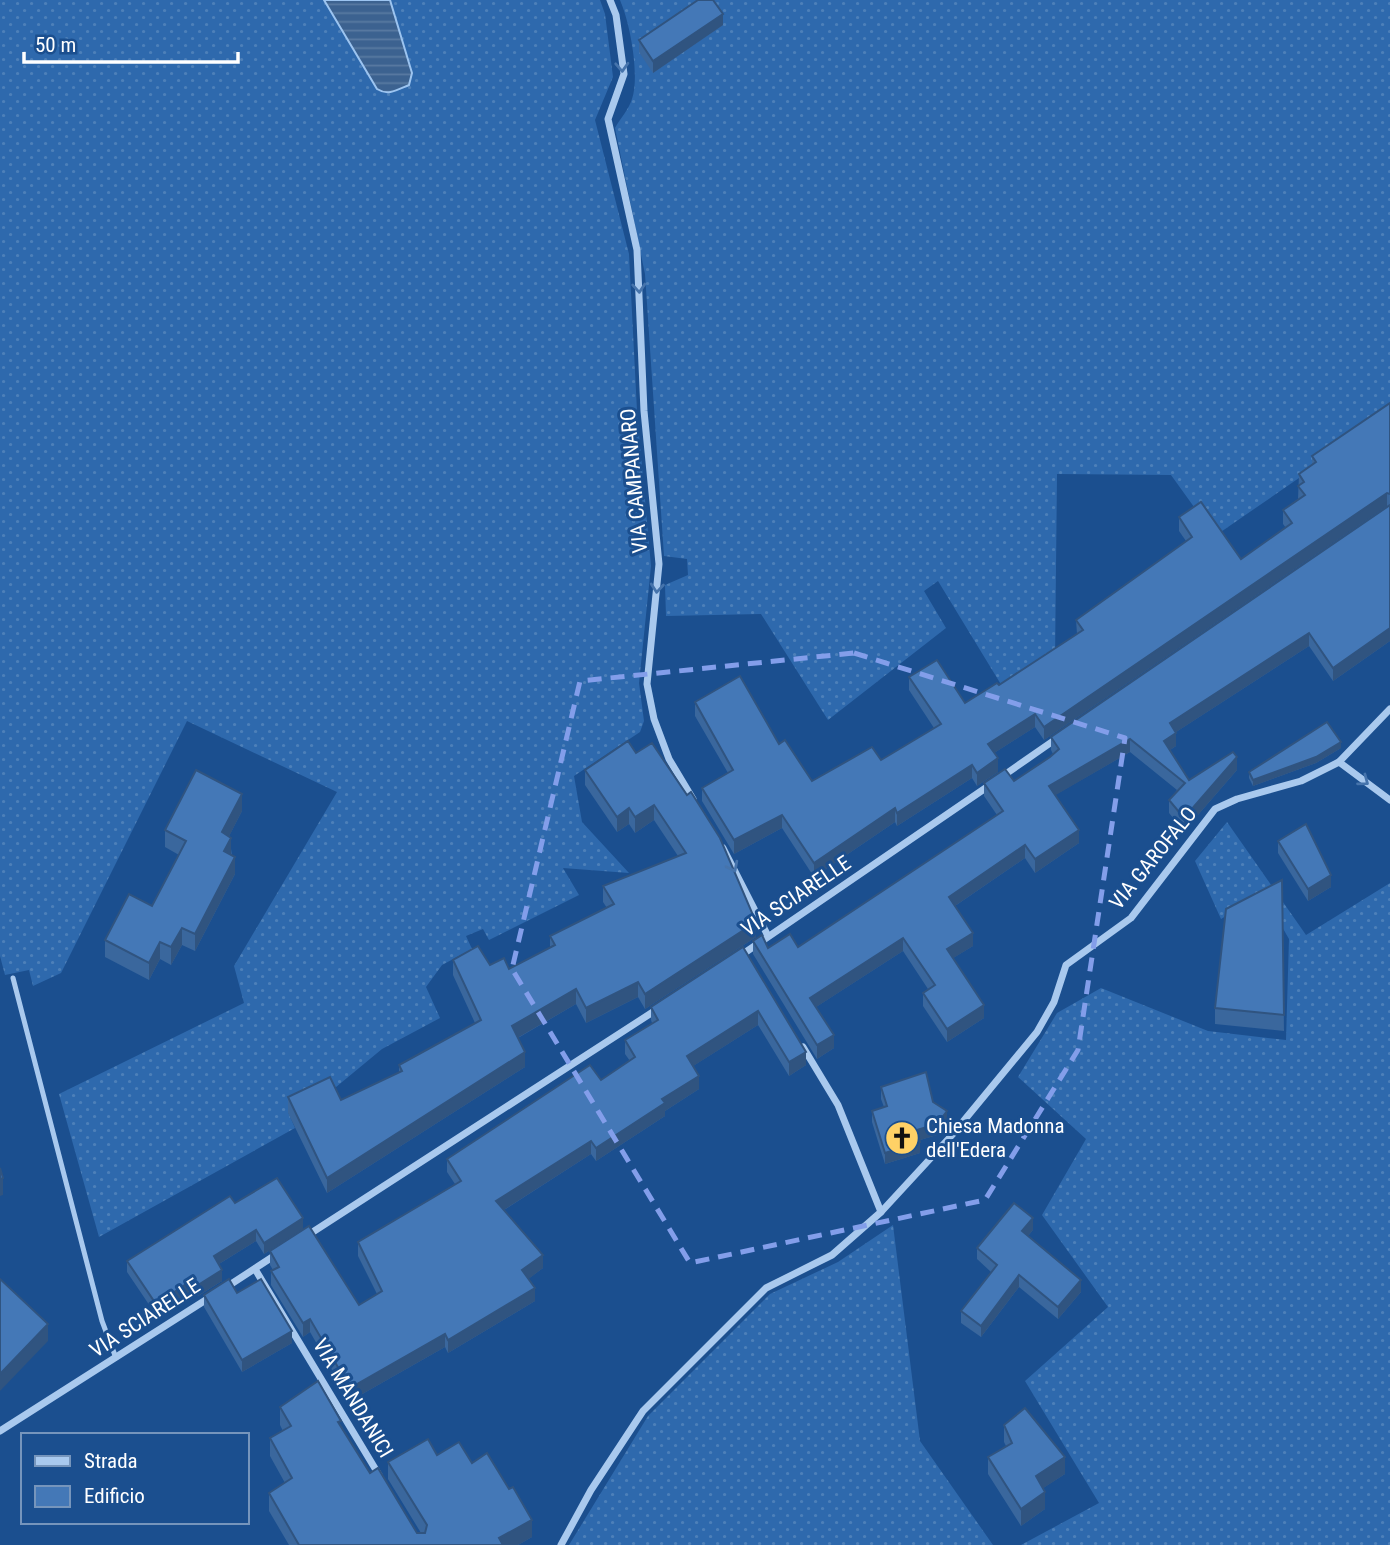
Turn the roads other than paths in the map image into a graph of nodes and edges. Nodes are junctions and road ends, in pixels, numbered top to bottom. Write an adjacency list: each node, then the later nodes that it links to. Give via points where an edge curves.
1 (610, 0): 6 (street, VIA CAMPANARO, one-way to 6, via 624,74 608,119 637,250 644,411 659,564 647,684 669,759)
2 (1390, 709): 4 (street, VIA GAROFALO)
3 (1068, 732): 8 (street, VIA SCIARELLE)
4 (1339, 762): 5 (street, one-way to 5); 15 (street, VIA GAROFALO, via 1301,781 1215,809 1131,918 1066,965 1054,1003 1037,1032)
5 (1390, 800)
6 (697, 805)
7 (718, 839): 8 (street, one-way to 8)
8 (768, 936): 9 (street, VIA SCIARELLE)
9 (745, 952): 10 (street, VIA SCIARELLE); 11 (street)
10 (733, 960)
11 (752, 964)
12 (13, 978): 19 (lane, via 102,1321)
13 (663, 1005): 16 (street)
14 (795, 1034): 15 (street, via 838,1105)
15 (881, 1212): 22 (street, VIA GAROFALO, via 832,1255 766,1288 643,1411)
16 (302, 1238)
17 (290, 1246): 18 (street, VIA SCIARELLE)
18 (255, 1269): 19 (street, VIA SCIARELLE); 21 (street, VIA MANDANICI)
19 (116, 1358): 20 (street, VIA SCIARELLE)
20 (0, 1431)
21 (386, 1487)
22 (561, 1545)

